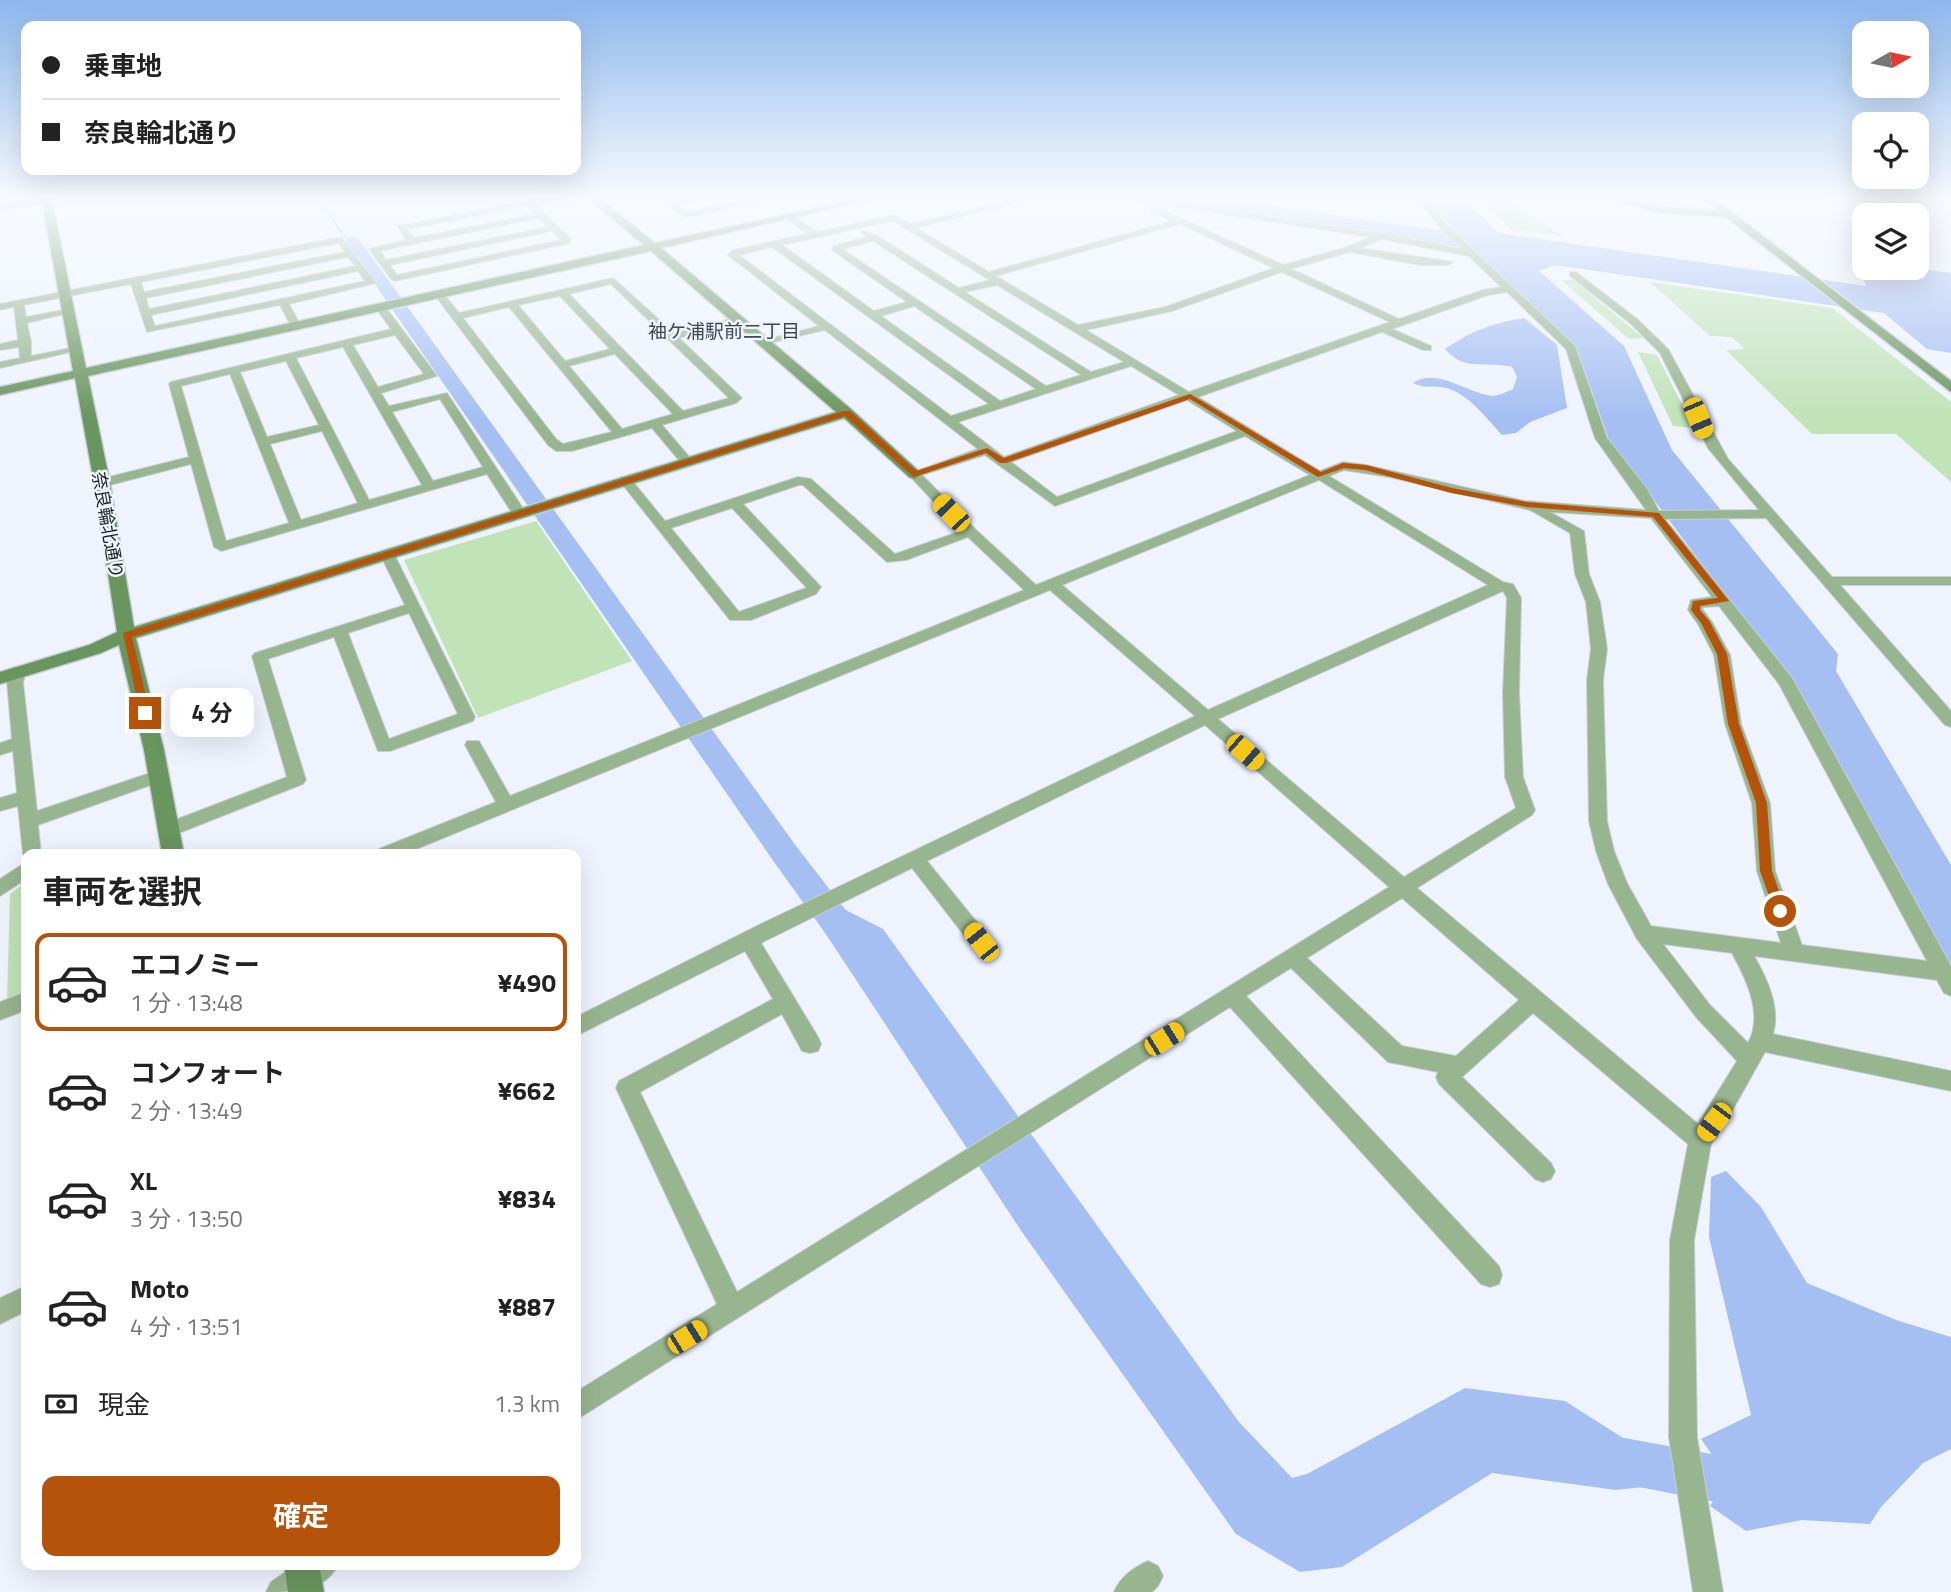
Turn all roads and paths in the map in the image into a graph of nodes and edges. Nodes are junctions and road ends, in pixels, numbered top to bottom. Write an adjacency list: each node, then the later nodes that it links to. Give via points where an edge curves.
1 (60, 270): 27 (street, 奈良輪北通り)
2 (189, 270): 22 (street)
3 (269, 270): 28 (street)
4 (349, 270): 36 (street)
5 (362, 270): 29 (street, via 371,283)
6 (389, 270): 7 (street, via 395,278)
7 (482, 270)
8 (494, 270): 26 (street)
9 (680, 270): 39 (street)
10 (753, 270): 43 (street)
11 (811, 270): 37 (street)
12 (867, 270): 31 (street)
13 (925, 270): 24 (street)
14 (981, 270): 21 (street)
15 (1019, 270): 21 (street)
16 (1277, 270): 44 (street, via 1168,309)
17 (1288, 270): 41 (street)
18 (1489, 270): 23 (street)
19 (1800, 270): 63 (street)
20 (1573, 274): 92 (street, via 1659,345 1706,437)
21 (994, 278): 24 (street); 44 (street)
22 (135, 281): 27 (street); 28 (street)
23 (1509, 289): 41 (street, via 1486,292); 93 (street, via 1571,348 1601,438)
24 (958, 291): 62 (street)
25 (562, 292): 32 (street); 47 (street, via 613,281); 53 (street)
26 (439, 293): 33 (street); 38 (street)
27 (65, 294): 30 (street); 35 (street, 奈良輪北通り)
28 (140, 296): 36 (street)
29 (283, 302): 36 (street, via 151,330); 42 (street)
30 (19, 303): 34 (street); 40 (street)
31 (915, 303): 37 (street); 64 (street)
32 (511, 304): 38 (street); 59 (street)
33 (385, 306): 42 (street); 46 (street)
34 (0, 307)
35 (68, 312): 40 (street); 54 (street, 奈良輪北通り)
36 (145, 313)
37 (872, 315): 68 (street)
38 (457, 316): 76 (street, via 552,442 572,447)
39 (738, 320): 47 (street); 49 (street)
40 (23, 321): 48 (street)
41 (1400, 323): 45 (street)
42 (296, 326): 61 (street)
43 (826, 327): 49 (street); 72 (street)
44 (1079, 328): 57 (street)
45 (1384, 328): 52 (street); 67 (street)
46 (398, 331): 50 (street); 66 (street, via 431,376)
47 (672, 337): 71 (street, via 736,398)
48 (26, 342): 51 (street); 56 (street)
49 (765, 343): 70 (street)
50 (347, 344): 55 (street); 66 (street)
51 (0, 347)
52 (1427, 348)
53 (618, 350): 59 (street); 71 (street)
54 (75, 351): 56 (street); 61 (street, 奈良輪北通り)
55 (290, 357): 60 (street); 74 (street)
56 (26, 360): 58 (street)
57 (1134, 362): 62 (street); 67 (street)
58 (0, 365)
59 (562, 365): 76 (street)
60 (234, 370): 77 (street); 79 (street, via 175,384)
61 (80, 373): 65 (street); 86 (street, 奈良輪北通り)
62 (1090, 376): 64 (street)
63 (1951, 388)
64 (1044, 390): 68 (street)
65 (0, 391)
66 (377, 391): 69 (street)
67 (1190, 396): 75 (street); 81 (street)
68 (998, 405): 72 (street)
69 (386, 410): 82 (street, via 443,395); 87 (street)
70 (847, 413): 80 (street); 83 (street)
71 (681, 416): 73 (street)
72 (948, 421): 78 (street)
73 (654, 423): 76 (street); 80 (street)
74 (325, 427): 77 (street); 89 (street)
75 (1247, 431): 81 (street, via 1055,502); 84 (street)
76 (620, 433)
77 (263, 443): 94 (street)
78 (987, 450): 81 (street); 83 (street)
79 (197, 459): 86 (street); 94 (street, via 221,547)
80 (687, 461): 85 (street)
81 (1003, 461)
82 (490, 469): 87 (street); 91 (street)
83 (914, 474): 96 (street)
84 (1321, 475): 90 (street, via 1343,466 1366,468); 100 (street); 101 (street)
85 (625, 481): 91 (street); 95 (street)
86 (102, 483): 106 (street, 奈良輪北通り)
87 (430, 487): 89 (street)
88 (734, 502): 95 (street); 95 (street, via 814,587 811,591 746,617 735,617); 96 (street, via 807,482 892,559)
89 (365, 505): 94 (street)
90 (1527, 505): 93 (street); 126 (street, via 1577,531 1599,649 1595,680 1601,844)
91 (519, 513): 97 (street)
92 (1770, 514): 93 (street); 98 (street)
93 (1656, 515): 103 (street)
94 (296, 525)
95 (661, 527)
96 (970, 533): 102 (street)
97 (387, 554): 104 (street); 106 (street)
98 (1828, 581): 99 (street); 109 (street)
99 (1951, 581)
100 (1052, 584): 102 (street); 108 (street)
101 (1499, 586): 108 (street); 124 (street, via 1508,587 1514,598 1514,777 1526,810)
102 (1034, 591): 115 (street)
103 (1724, 601): 130 (street, via 1696,603 1695,610 1722,654 1733,724 1761,803 1766,871); 132 (street, via 1786,682)
104 (412, 607): 105 (street); 105 (street, via 467,717 384,747)
105 (339, 630): 118 (street, via 260,656 297,780)
106 (127, 635): 107 (street, via 95,649); 113 (street, 奈良輪北通り)
107 (6, 672): 110 (street, via 15,682)
108 (1205, 718): 122 (street); 124 (street)
109 (1951, 721)
110 (22, 742): 112 (street); 114 (street)
111 (473, 745): 115 (street)
112 (0, 749)
113 (159, 776): 117 (street); 118 (street, 奈良輪北通り)
114 (27, 796): 116 (street); 117 (street)
115 (506, 804): 121 (street)
116 (0, 805)
117 (29, 821): 119 (street)
118 (168, 830): 120 (street, 奈良輪北通り)
119 (32, 849)
120 (172, 849)
121 (397, 849)
122 (916, 860): 127 (street); 128 (street)
123 (21, 873): 125 (street)
124 (1403, 887): 131 (street); 134 (street)
125 (0, 889)
126 (1644, 933): 129 (street); 140 (street, via 1708,1017)
127 (749, 940): 135 (street); 138 (street)
128 (981, 942)
129 (1737, 943): 130 (street); 140 (street, via 1760,985 1765,1026)
130 (1794, 951): 132 (street)
131 (1294, 958): 133 (street); 141 (street, via 1396,1055)
132 (1947, 980)
133 (1233, 996): 145 (street); 147 (street)
134 (1533, 1000): 141 (street); 143 (street)
135 (786, 1002): 139 (street); 147 (street, via 626,1088)
136 (21, 1003): 137 (street)
137 (0, 1011)
138 (581, 1024)
139 (810, 1044)
140 (1755, 1050): 142 (street); 143 (street)
141 (1460, 1066): 144 (street, via 1447,1077)
142 (1951, 1081)
143 (1700, 1140): 150 (street, via 1682,1240 1684,1437)
144 (1543, 1171)
145 (1490, 1275)
146 (21, 1300): 148 (street)
147 (732, 1309): 149 (street)
148 (0, 1311)
149 (581, 1404)
150 (1708, 1592)

